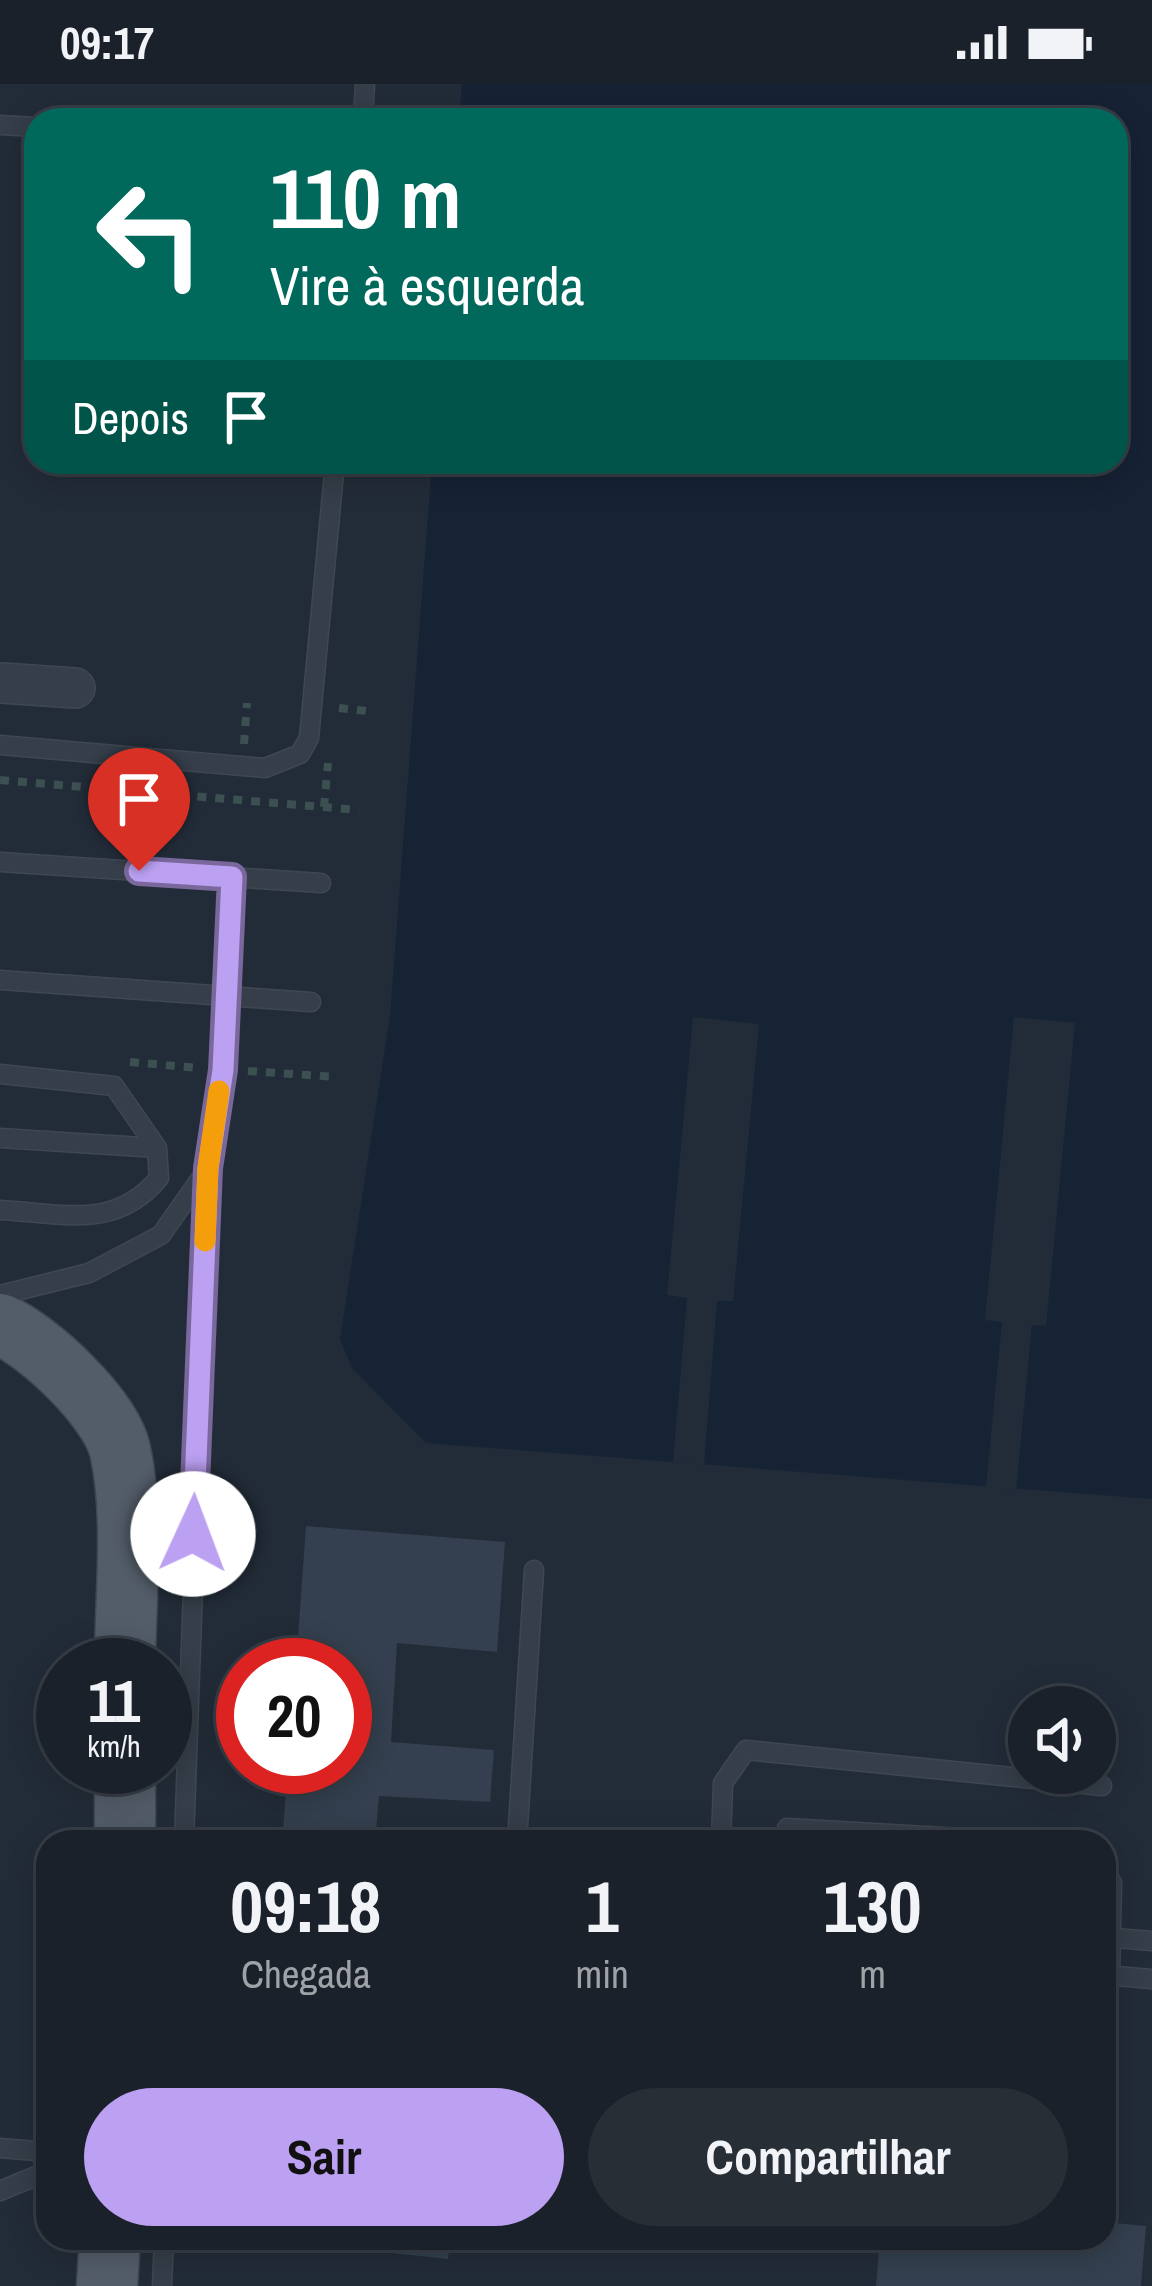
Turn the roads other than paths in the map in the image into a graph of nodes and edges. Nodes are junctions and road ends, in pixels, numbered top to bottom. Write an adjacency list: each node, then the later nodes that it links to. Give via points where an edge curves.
1 (333, 474): 4 (lane, via 309,738 300,754 266,768)
2 (2, 683): 3 (street)
3 (75, 688)
4 (0, 745)
5 (0, 862): 6 (lane)
6 (232, 877): 7 (lane); 9 (lane)
7 (321, 884)
8 (0, 980): 9 (lane)
9 (226, 996): 10 (lane); 14 (lane)
10 (310, 1002)
11 (0, 1074): 13 (lane, via 113,1086)
12 (0, 1138): 13 (lane)
13 (157, 1148): 15 (lane, via 159,1178 140,1202 108,1216)
14 (208, 1168): 16 (lane, via 161,1235 89,1273); 18 (lane)
15 (0, 1210)
16 (0, 1294)
17 (0, 1324): 19 (main road, via 69,1373 119,1445)
18 (195, 1490): 19 (lane); 26 (lane)
19 (125, 1496): 21 (main road)
20 (534, 1570): 27 (lane)
21 (125, 1638)
22 (1008, 1776): 28 (lane, via 746,1750 723,1784)
23 (125, 1794): 25 (main road)
24 (787, 1828): 29 (lane)
25 (125, 1830)
26 (184, 1830)
27 (518, 1830)
28 (721, 1830)
29 (822, 1830)
30 (1116, 1938): 31 (lane)
31 (1152, 1941)
32 (1116, 1976): 33 (lane)
33 (1152, 1978)
34 (0, 2148): 35 (lane)
35 (36, 2151)
36 (36, 2176): 37 (lane)
37 (0, 2192)
38 (109, 2250): 40 (main road)
39 (164, 2250): 41 (lane)
40 (107, 2286)
41 (162, 2286)

